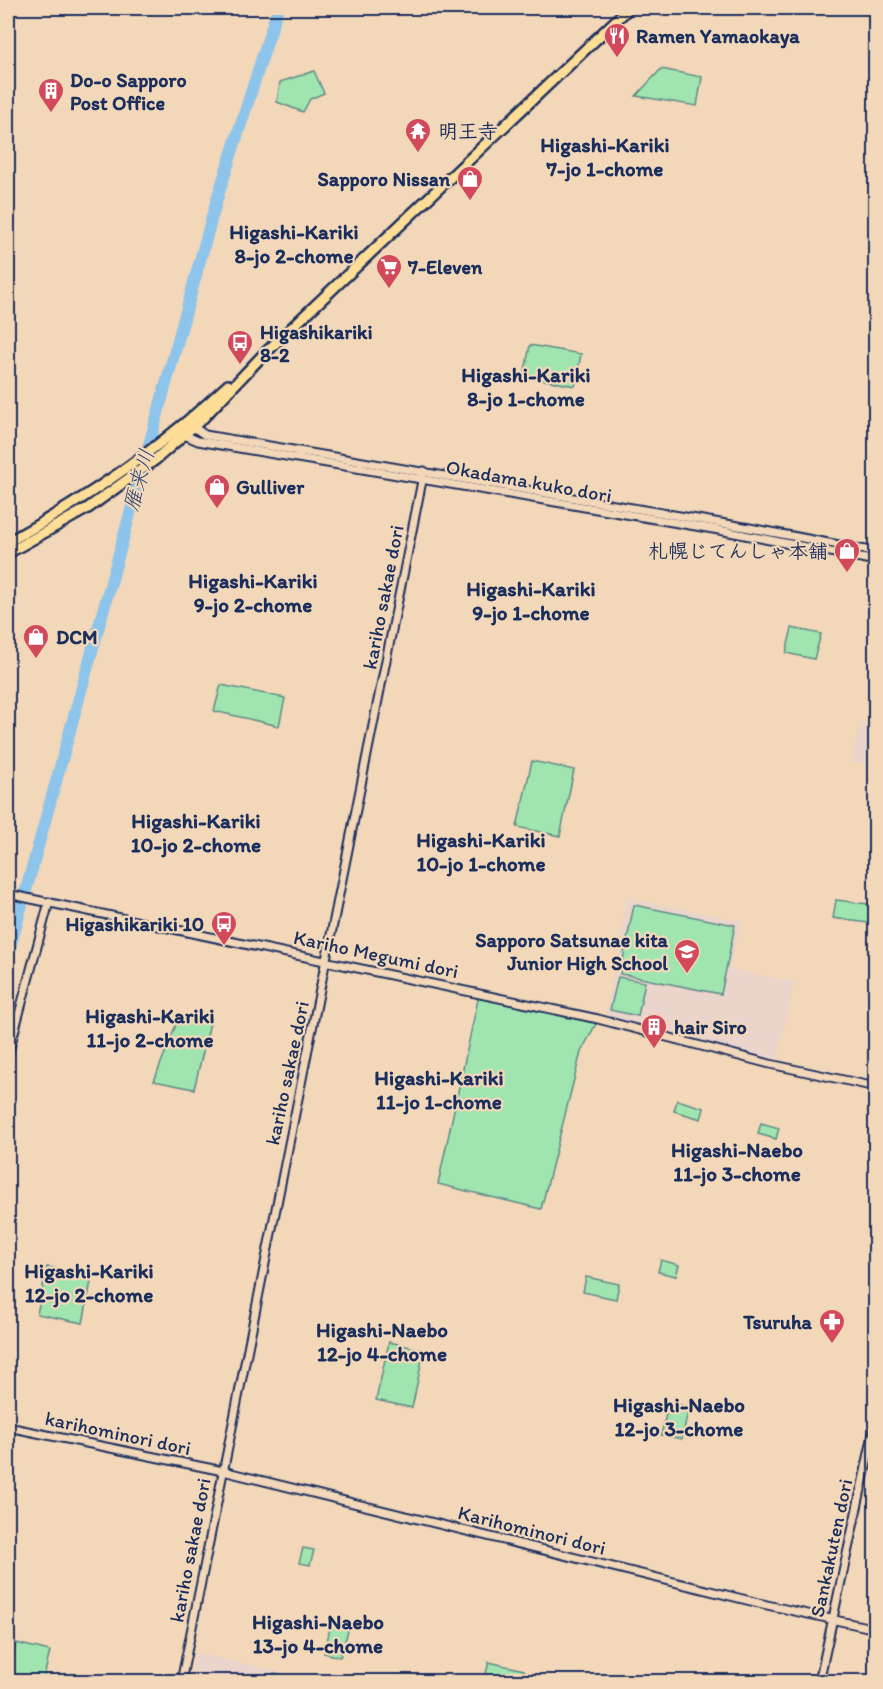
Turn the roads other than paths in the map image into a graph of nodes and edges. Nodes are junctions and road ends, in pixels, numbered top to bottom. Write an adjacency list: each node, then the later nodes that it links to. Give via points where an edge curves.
1 (629, 8): 2 (highway, via 262,356 243,379)
2 (190, 424): 3 (highway); 4 (street, Okadama kuko dori, via 205,435)
3 (181, 432): 4 (street, Okadama kuko dori, via 198,441); 5 (highway, via 84,499); 7 (highway, via 156,459 88,508)
4 (424, 475): 6 (street, Okadama kuko dori); 8 (street, Okadama kuko dori); 11 (street, kariho sakae dori)
5 (8, 542)
6 (876, 552)
7 (8, 553)
8 (876, 561)
9 (8, 894): 10 (street, Kariho Megumi dori)
10 (49, 902): 11 (street, Kariho Megumi dori); 12 (street)
11 (328, 960): 13 (street, Kariho Megumi dori, via 598,1019); 16 (street, kariho sakae dori)
12 (8, 1055)
13 (876, 1087)
14 (876, 1421): 17 (street, Sankakuten dori)
15 (8, 1427): 16 (street, karihominori dori)
16 (223, 1471): 17 (street, Karihominori dori); 19 (street, kariho sakae dori)
17 (833, 1619): 18 (street, Karihominori dori); 20 (street, Sankakuten dori)
18 (876, 1629)
19 (181, 1682)
20 (819, 1682)

